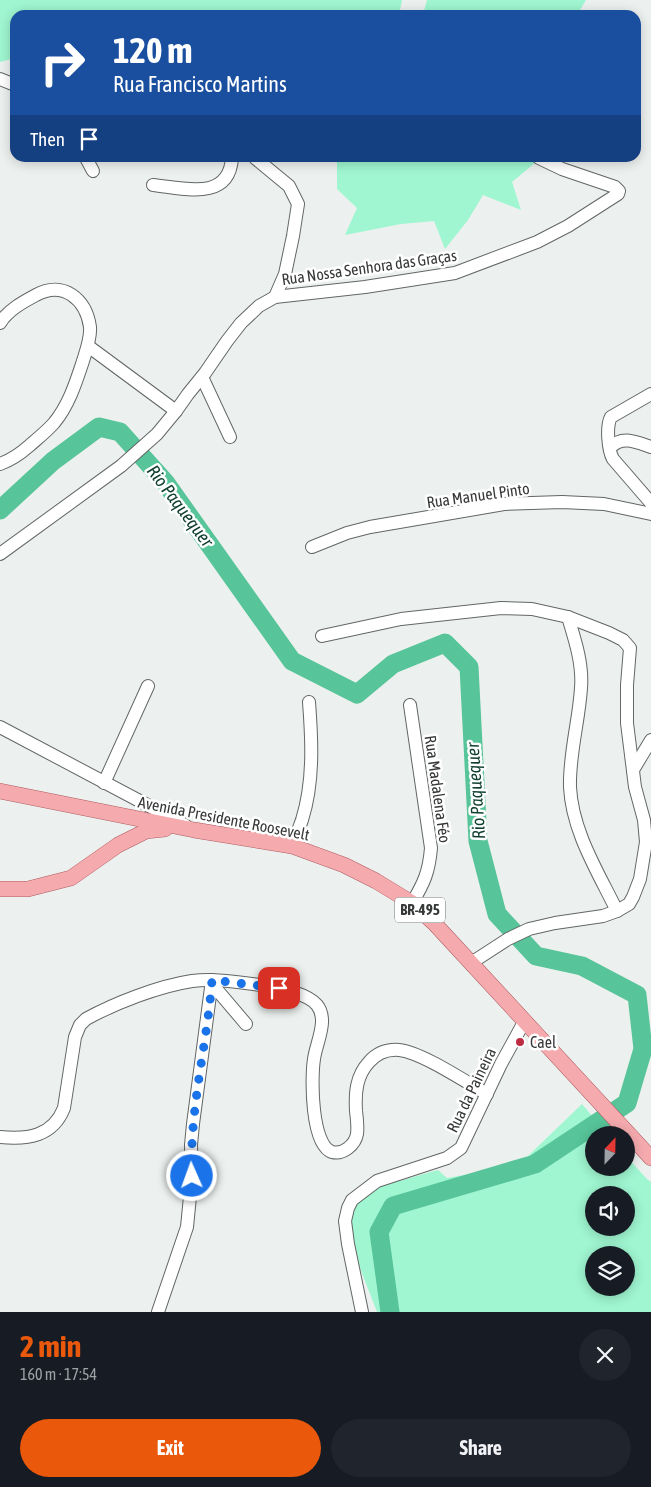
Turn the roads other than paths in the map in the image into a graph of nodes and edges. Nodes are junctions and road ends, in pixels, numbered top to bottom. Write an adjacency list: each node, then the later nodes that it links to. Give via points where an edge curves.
1 (88, 162): 5 (street)
2 (232, 162): 6 (street, via 226,179 203,190)
3 (260, 162): 7 (street, via 289,186 298,204 285,274)
4 (547, 162): 7 (street, Rua Nossa Senhora das Graças, via 615,187 618,194 537,242 455,273)
5 (93, 171)
6 (153, 186)
7 (275, 297): 10 (street, Rua Nossa Senhora das Graças, via 249,314)
8 (0, 323): 9 (street, via 21,304 43,291 61,290 79,301 85,313 90,328)
9 (88, 346): 12 (street); 16 (street, via 70,397 54,424 16,457)
10 (202, 377): 12 (street, Rua Nossa Senhora das Graças); 13 (street)
11 (651, 394): 15 (street, via 611,417 608,422)
12 (176, 412): 20 (street, Rua Nossa Senhora das Graças, via 121,466)
13 (230, 437)
14 (651, 447): 15 (street, via 622,440)
15 (610, 448): 17 (street, via 612,459)
16 (0, 464)
17 (651, 503)
18 (651, 514): 19 (street, Rua Manuel Pinto, via 604,504 504,504 370,527)
19 (312, 547)
20 (0, 554)
21 (568, 617): 22 (street, via 532,609 501,608 401,619); 28 (street, via 623,640 630,648 627,723); 39 (street, via 576,642 581,687 571,771 572,805 577,826)
22 (322, 636)
23 (148, 686): 29 (street)
24 (309, 702): 36 (street, via 311,755 308,792)
25 (410, 705): 38 (street, Rua Madalena Féo, via 431,848 426,877)
26 (0, 727): 29 (street)
27 (651, 740): 28 (street)
28 (633, 770): 32 (street)
29 (104, 783): 33 (street)
30 (0, 791): 31 (main road, Avenida Presidente Roosevelt / BR-495)
31 (113, 814): 33 (main road, Avenida Presidente Roosevelt / BR-495); 35 (main road, via 131,825 131,831)
32 (644, 820): 34 (street); 39 (street, via 646,842 640,879 629,904)
33 (194, 830): 35 (main road, BR-495, via 146,831); 36 (main road, Avenida Presidente Roosevelt / BR-495)
34 (651, 831)
35 (118, 845): 37 (main road, BR-495, via 71,878 28,890)
36 (292, 846): 38 (main road, Avenida Presidente Roosevelt / BR-495, via 344,865)
37 (0, 889)
38 (412, 903): 40 (main road, Avenida Presidente Roosevelt / BR-495)
39 (617, 911): 40 (street, via 522,932)
40 (471, 963): 42 (main road, Avenida Presidente Roosevelt / BR-495)
41 (212, 982): 43 (street); 44 (street, via 279,988 305,996 317,1005 322,1027 314,1058 312,1093 317,1128 325,1148 330,1151 345,1151 353,1143 357,1135 358,1078 375,1055 384,1051 400,1050 414,1054); 45 (street, via 174,985 132,998 86,1019 75,1037 66,1100 60,1118 53,1127 32,1136); 47 (street, via 193,1124 187,1227)
42 (524, 1022): 44 (street, Rua da Paineira); 46 (main road, Avenida Presidente Roosevelt / BR-495)
43 (246, 1024)
44 (487, 1094): 48 (street, Rua da Paineira, via 461,1148 447,1158 377,1181 352,1200 345,1221)
45 (0, 1137)
46 (651, 1158)
47 (158, 1312)
48 (362, 1312)

